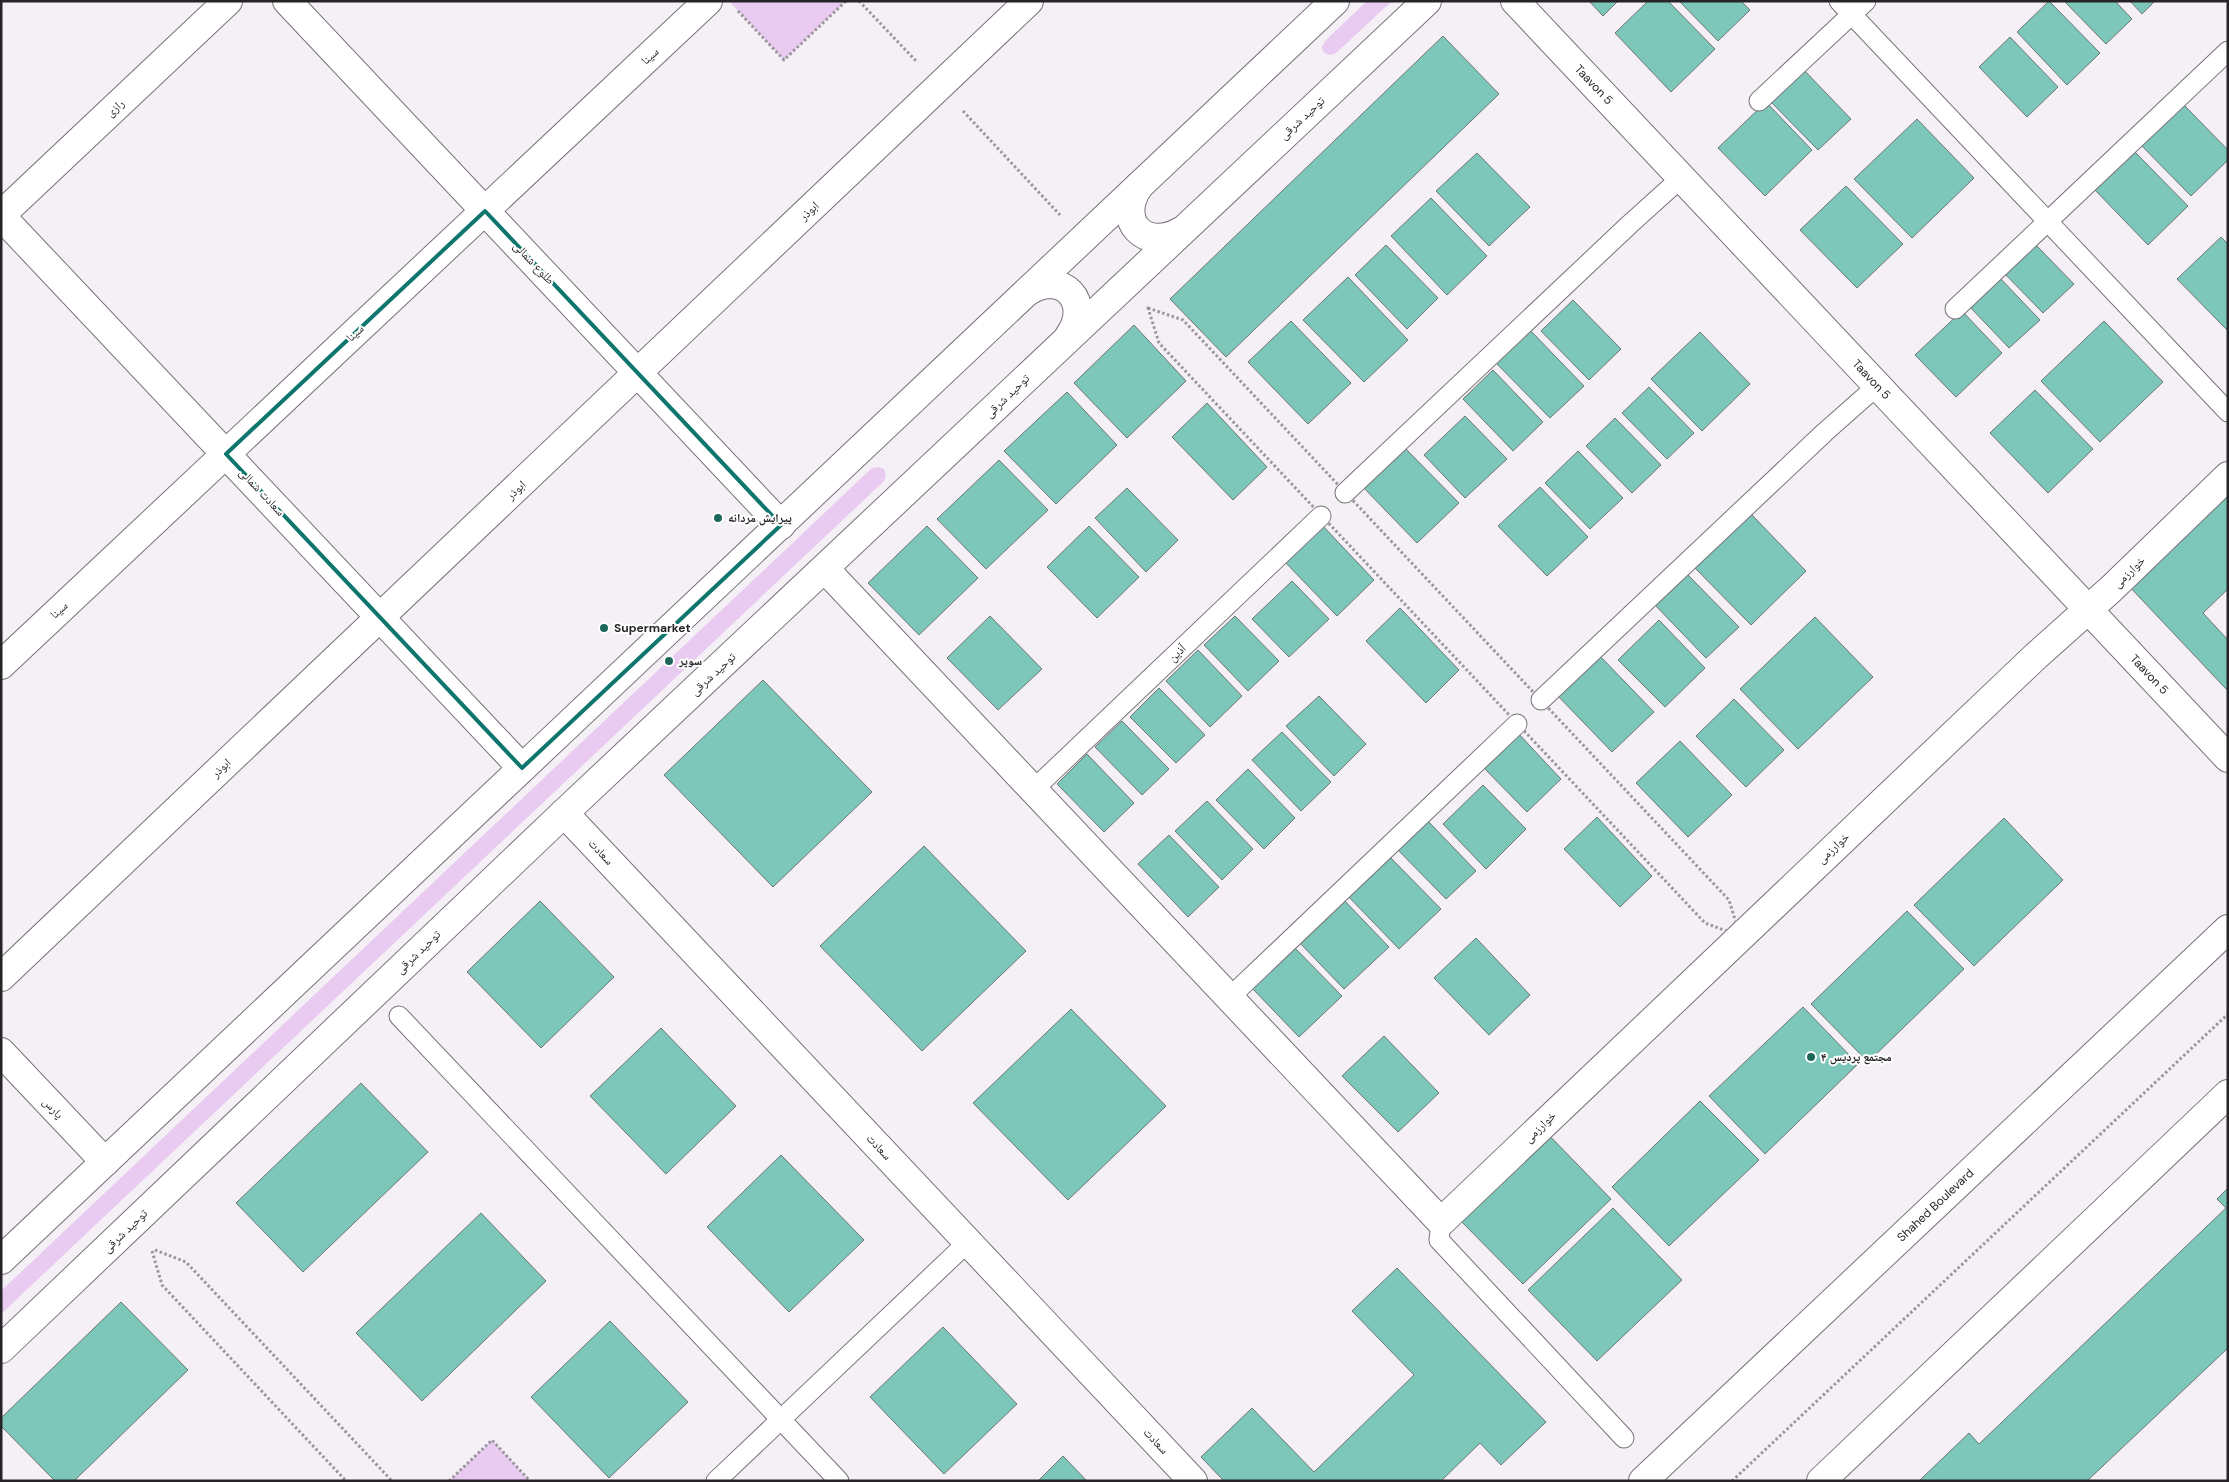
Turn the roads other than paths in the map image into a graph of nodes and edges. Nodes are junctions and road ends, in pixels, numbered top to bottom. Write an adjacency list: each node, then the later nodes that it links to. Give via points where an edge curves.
1 (228, 1): 15 (street, رازی)
2 (287, 1): 14 (street, طلوع شمالی)
3 (708, 1): 14 (street, سینا)
4 (1029, 1): 21 (street, ابوذر)
5 (1334, 1): 13 (street)
6 (1427, 1): 17 (street, توحید شرقی)
7 (1515, 1): 12 (street, Taavon 5)
8 (1866, 1): 9 (lane)
9 (1845, 8): 11 (lane); 16 (lane)
10 (2228, 51): 16 (lane)
11 (1759, 101)
12 (1682, 178): 22 (street, Taavon 5); 26 (lane)
13 (1139, 186): 17 (street, via 1129,208 1131,220 1138,229 1159,239); 18 (street)
14 (485, 211): 21 (street, طلوع شمالی); 24 (street, سینا)
15 (1, 215): 24 (street, سعادت شمالی)
16 (2048, 222): 19 (lane); 23 (lane)
17 (1181, 231): 20 (street, توحید شرقی)
18 (1027, 292): 20 (street, via 1038,285 1050,283 1071,292 1079,315 1077,326); 28 (street)
19 (1955, 309)
20 (1069, 336): 29 (street, توحید شرقی)
21 (638, 374): 28 (street, طلوع شمالی); 31 (street, ابوذر)
22 (1877, 386): 30 (street, Taavon 5); 33 (lane)
23 (2228, 412)
24 (226, 454): 31 (street, سعادت شمالی); 32 (street, سینا)
25 (2228, 476): 30 (street, خوارزمی)
26 (1345, 493)
27 (1321, 516): 37 (lane, آذین)
28 (781, 525): 36 (street)
29 (825, 569): 37 (street); 38 (street, توحید شرقی)
30 (2088, 610): 35 (street, Taavon 5); 46 (street, خوارزمی)
31 (380, 617): 36 (street, سعادت شمالی); 40 (street, ابوذر)
32 (1, 665)
33 (1541, 700)
34 (1517, 724): 41 (lane)
35 (2228, 758)
36 (522, 768): 45 (street)
37 (1033, 790): 41 (street)
38 (564, 813): 47 (street, سعادت); 49 (street, توحید شرقی)
39 (2228, 929): 55 (street, Shahed Boulevard)
40 (1, 977)
41 (1229, 998): 46 (street)
42 (399, 1016): 50 (lane)
43 (1, 1052): 45 (street, پارس)
44 (2228, 1094): 56 (street)
45 (105, 1162): 48 (street)
46 (1440, 1222): 51 (lane, via 1438,1240)
47 (968, 1242): 50 (lane); 54 (street, سعادت)
48 (1, 1260)
49 (1, 1349)
50 (781, 1419): 52 (lane); 53 (lane)
51 (1624, 1438)
52 (716, 1481)
53 (839, 1481)
54 (1193, 1481)
55 (1643, 1481)
56 (1821, 1481)

